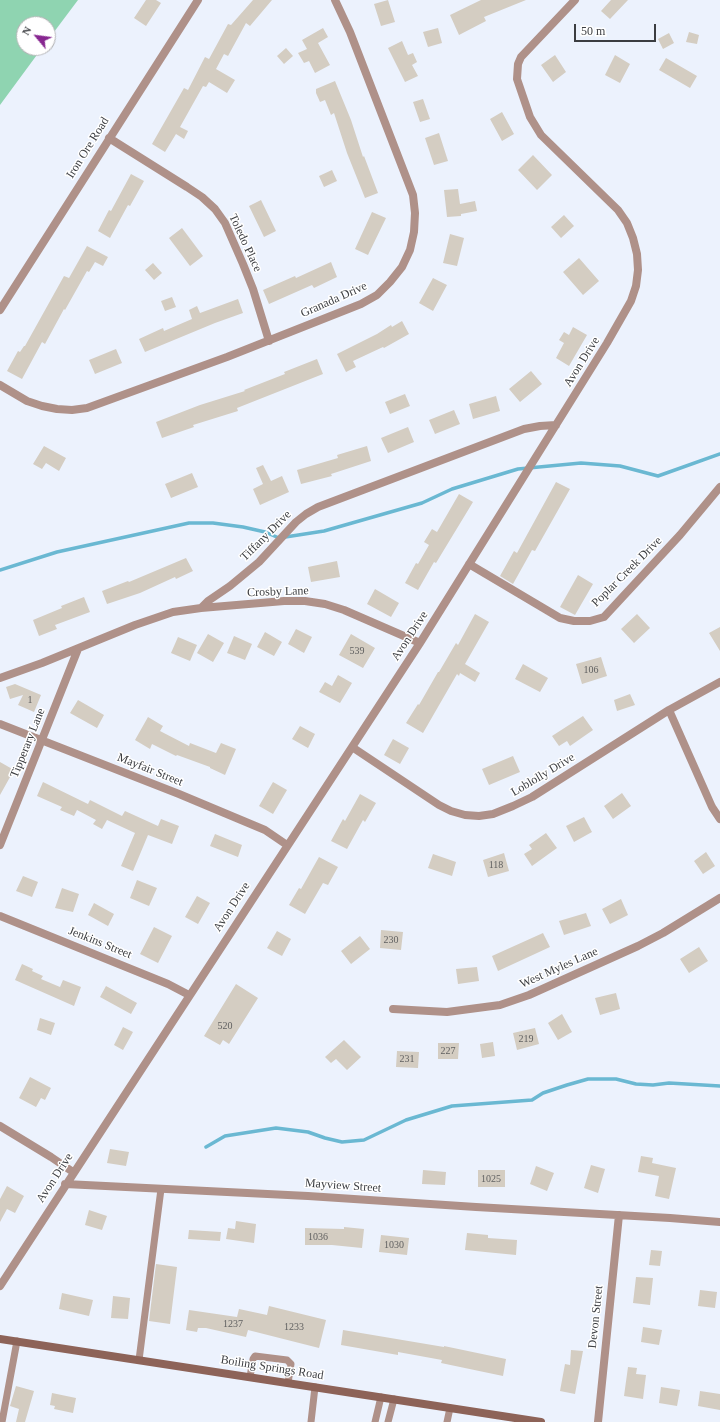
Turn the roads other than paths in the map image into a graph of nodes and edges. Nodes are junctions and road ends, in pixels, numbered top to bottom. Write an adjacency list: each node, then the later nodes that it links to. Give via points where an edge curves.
1 (198, 0): 4 (street, Iron Ore Road)
2 (335, 0): 6 (street, Granada Drive, via 409,183 415,213 414,232 410,250 402,267 377,295 361,304)
3 (571, 1): 8 (street, Avon Drive, via 521,57 517,79 530,118 541,135 618,210 627,224 637,254 638,270 636,286 624,315)
4 (109, 138): 5 (street, Iron Ore Road); 6 (street, Toledo Place, via 192,190 215,209 225,223 243,264)
5 (0, 310)
6 (269, 341): 7 (street, Granada Drive, via 87,408 72,410 42,406 27,401)
7 (0, 385)
8 (556, 425): 10 (street, Avon Drive); 11 (street, Tiffany Drive, via 524,429 318,507 296,522 259,562 208,600)
9 (720, 487): 10 (street, Poplar Creek Drive, via 680,535 604,616 590,621 560,618)
10 (469, 564): 12 (street, Avon Drive)
11 (202, 608): 12 (street, Crosby Lane, via 284,601 325,604); 13 (street, via 173,612 134,625)
12 (420, 642): 19 (street, Avon Drive)
13 (78, 649): 14 (street); 18 (street, Tipperary Lane)
14 (0, 678)
15 (720, 682): 16 (street, Loblolly Drive)
16 (669, 710): 19 (street, Loblolly Drive, via 532,797 493,814 479,816 465,815 439,805); 20 (street, via 712,807)
17 (0, 724): 18 (street, Mayfair Street)
18 (42, 740): 21 (street, Tipperary Lane); 22 (street, Mayfair Street, via 265,830)
19 (352, 747): 22 (street, Avon Drive)
20 (720, 819)
21 (0, 845)
22 (287, 845): 25 (street, Avon Drive)
23 (720, 898): 26 (street, West Myles Lane, via 638,946 500,1006 447,1012)
24 (0, 916): 25 (street, Jenkins Street, via 168,984)
25 (189, 995): 28 (street, Avon Drive)
26 (393, 1009)
27 (0, 1126): 28 (street)
28 (73, 1172): 29 (street, Avon Drive)
29 (65, 1184): 30 (street, Mayview Street); 33 (street, Avon Drive)
30 (161, 1189): 31 (street, Mayview Street); 36 (lane)
31 (619, 1215): 32 (street, Mayview Street); 50 (street, Devon Street)
32 (720, 1222)
33 (0, 1286)
34 (0, 1339): 35 (main road, Boiling Springs Road)
35 (17, 1341): 36 (main road, Boiling Springs Road); 44 (lane)
36 (139, 1360): 37 (main road, Boiling Springs Road)
37 (250, 1377): 38 (main road, Boiling Springs Road); 38 (lane, via 255,1356 287,1360 291,1364)
38 (288, 1383): 39 (main road, Boiling Springs Road)
39 (315, 1387): 40 (main road, Boiling Springs Road); 45 (lane)
40 (381, 1397): 41 (main road, Boiling Springs Road); 46 (lane)
41 (394, 1399): 42 (main road, Boiling Springs Road); 47 (lane)
42 (450, 1408): 43 (main road, Boiling Springs Road); 48 (lane)
43 (509, 1420): 49 (main road, Boiling Springs Road)
44 (2, 1422)
45 (311, 1422)
46 (375, 1422)
47 (388, 1422)
48 (447, 1422)
49 (541, 1422)
50 (598, 1422)

